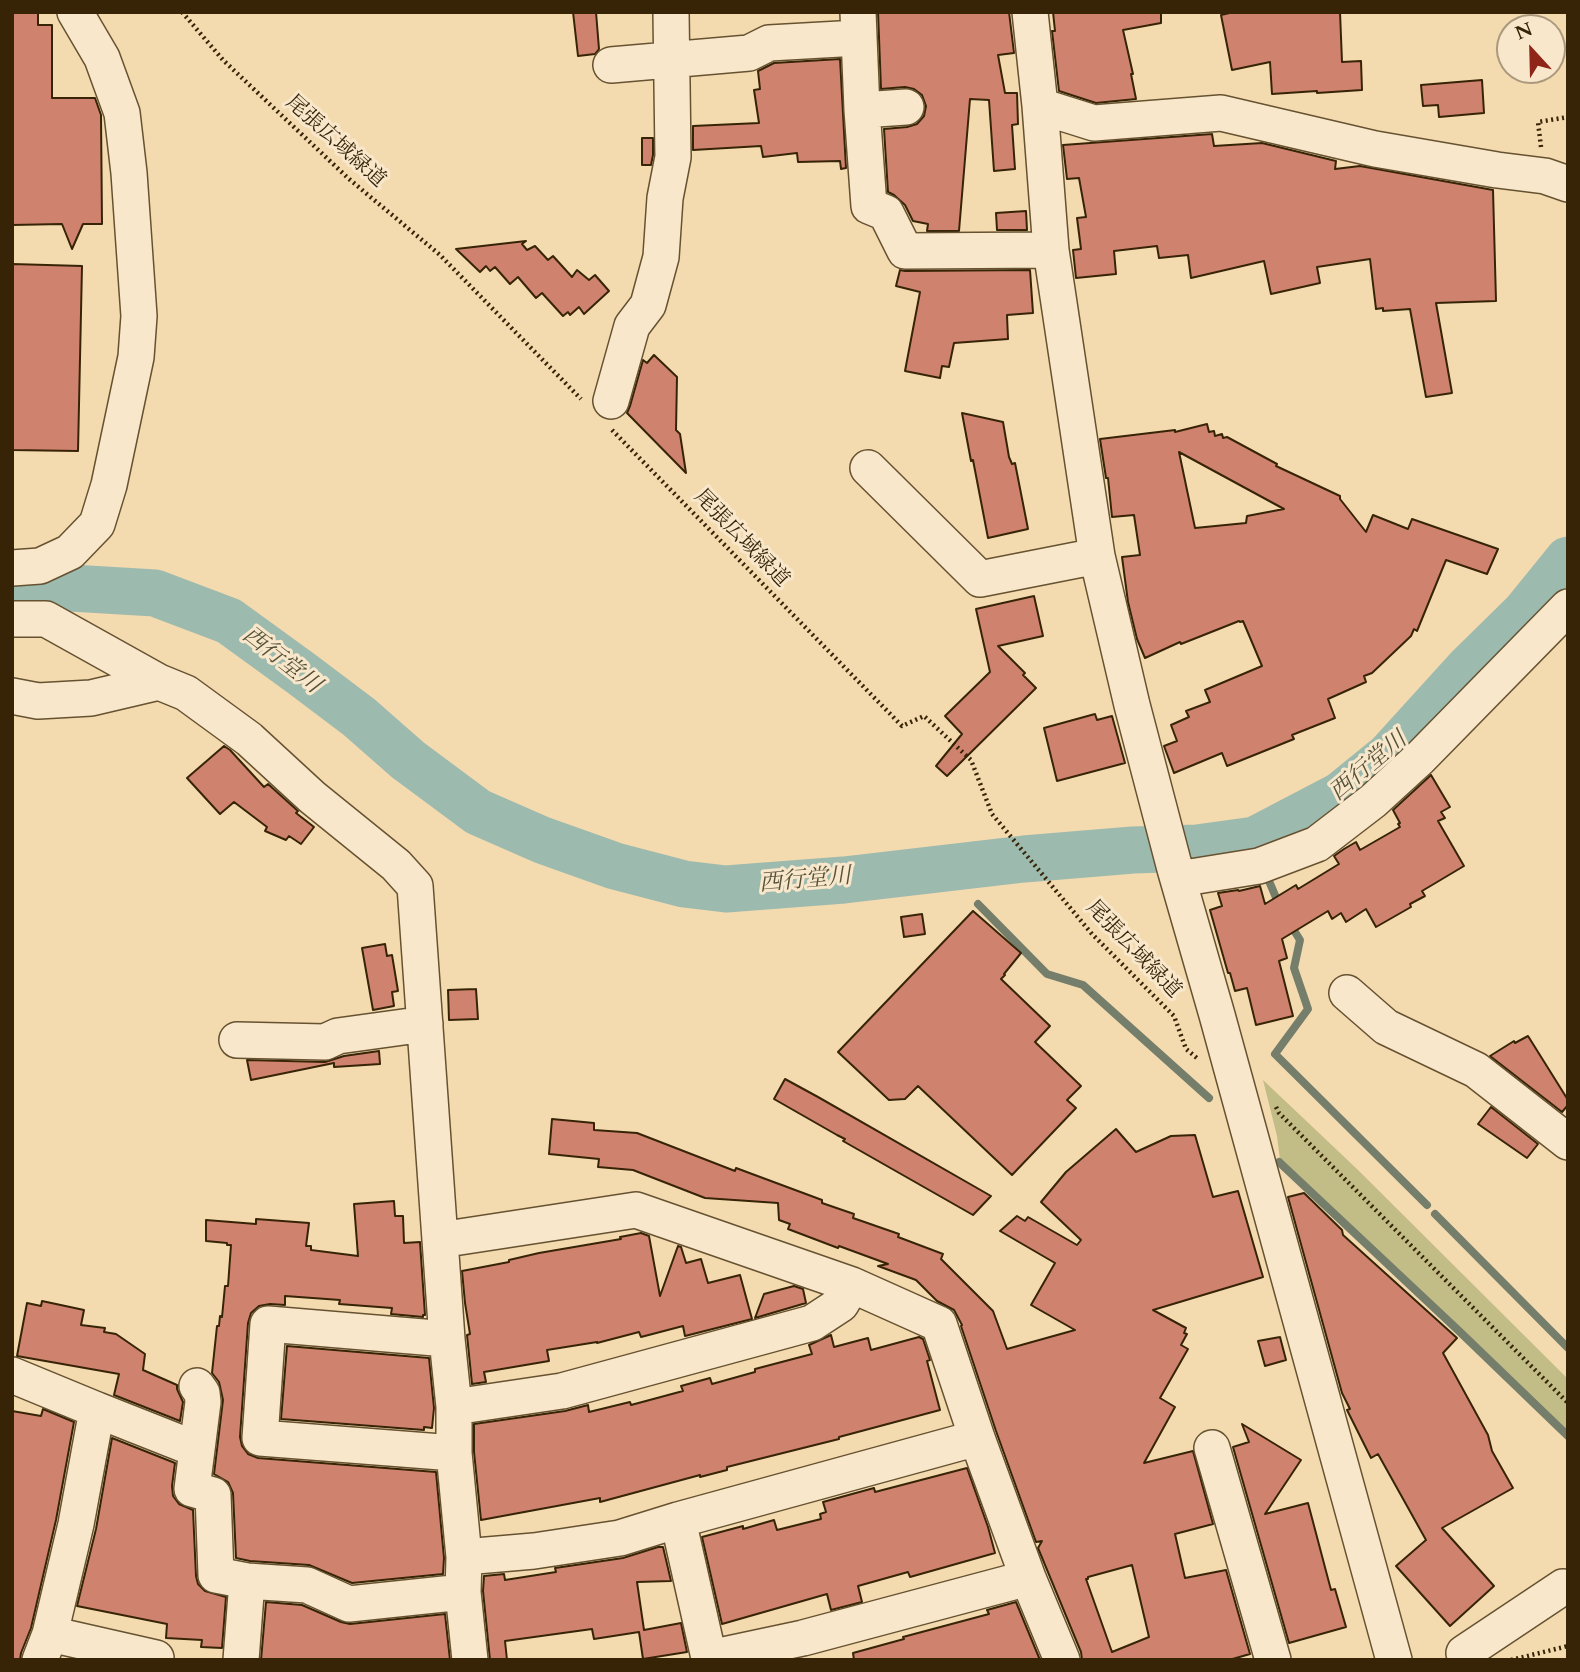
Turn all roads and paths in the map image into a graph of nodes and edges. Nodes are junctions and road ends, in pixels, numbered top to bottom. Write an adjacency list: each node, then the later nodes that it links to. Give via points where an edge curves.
1 (75, 12): 17 (street, via 102,58 122,113 139,316 136,357 97,524 70,552 40,566)
2 (182, 12): 14 (path, 尾張広域緑道, via 223,60 349,178 440,255)
3 (671, 12): 6 (street)
4 (1030, 12): 8 (street)
5 (858, 25): 6 (street, via 769,43 748,53); 10 (street)
6 (671, 59): 7 (street); 14 (street, via 673,157 661,257 648,305 632,326)
7 (611, 65)
8 (1040, 106): 12 (street, via 1094,123 1221,113 1375,149); 13 (street)
9 (906, 107): 10 (street)
10 (862, 110): 13 (street, via 869,206 886,213 905,251)
11 (1568, 117): 12 (path, via 1538,122)
12 (1556, 180)
13 (1051, 250): 16 (street)
14 (600, 408): 26 (path, 尾張広域緑道, via 902,726 924,716 971,760 992,814 1092,934 1174,1016 1186,1049)
15 (868, 468): 16 (street, via 980,579)
16 (1097, 556): 22 (street)
17 (12, 568)
18 (1568, 607): 22 (street, via 1420,758 1317,844 1259,866)
19 (12, 620): 20 (street, via 46,619)
20 (159, 682): 21 (street, via 91,698 38,701); 24 (street, via 186,693 249,739 415,886)
21 (12, 696)
22 (1177, 874): 26 (street)
23 (1347, 993): 28 (street, via 1386,1027 1476,1070)
24 (425, 1024): 25 (street, via 324,1042); 29 (street)
25 (237, 1040)
26 (1238, 1094): 56 (street)
27 (1273, 1101): 34 (path, via 1279,1113)
28 (1568, 1142)
29 (440, 1240): 30 (street, via 636,1210); 31 (street)
30 (852, 1285): 35 (street, via 841,1304 812,1324 562,1391); 37 (street, via 939,1324)
31 (447, 1339): 35 (street); 40 (street, via 268,1324 260,1438)
32 (12, 1375): 36 (street)
33 (197, 1386): 44 (street, via 203,1402 192,1489 214,1495 216,1575)
34 (1568, 1403)
35 (454, 1407): 40 (street)
36 (97, 1410): 38 (street); 48 (street, via 76,1524)
37 (977, 1438): 41 (street); 43 (street)
38 (183, 1444)
39 (1212, 1448): 55 (street)
40 (454, 1453): 42 (street)
41 (678, 1520): 42 (street, via 620,1538); 49 (street, via 709,1658)
42 (464, 1557): 46 (street)
43 (1028, 1578): 49 (street); 54 (street)
44 (247, 1581): 46 (street, via 307,1585 349,1604); 52 (street)
45 (1566, 1590): 50 (street)
46 (463, 1592): 53 (street)
47 (1568, 1646): 57 (path)
48 (45, 1647): 51 (street)
49 (805, 1649)
50 (1464, 1653)
51 (156, 1658)
52 (241, 1660)
53 (470, 1660)
54 (1062, 1660)
55 (1273, 1660)
56 (1394, 1660)
57 (1510, 1660)

